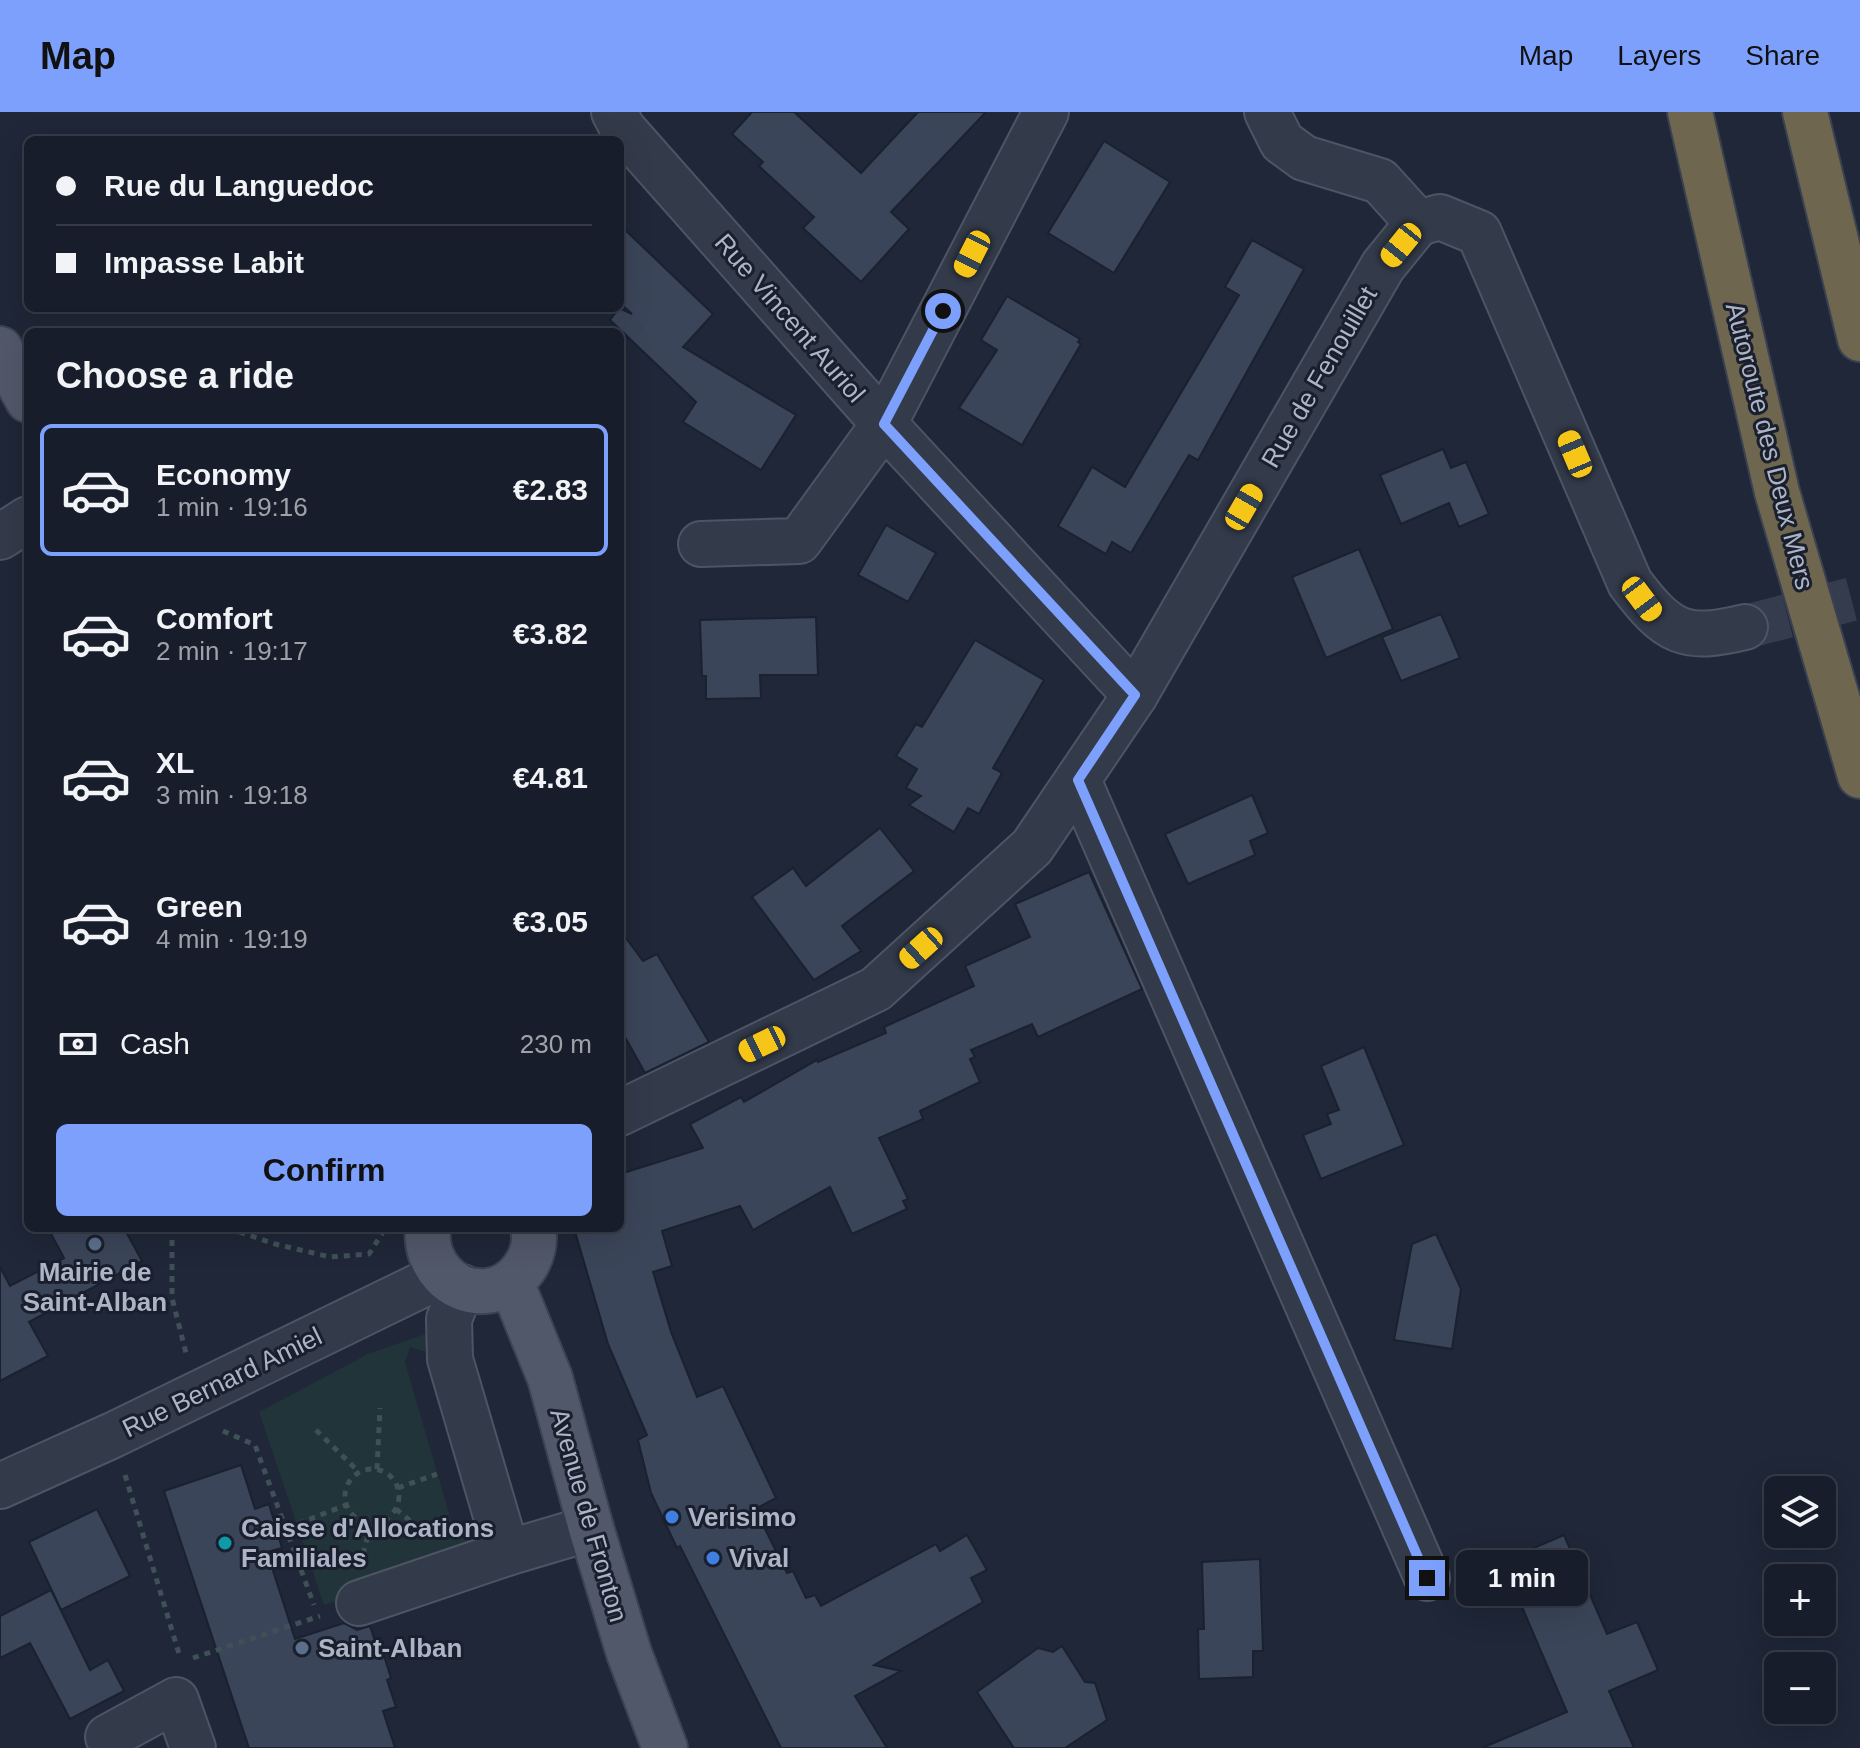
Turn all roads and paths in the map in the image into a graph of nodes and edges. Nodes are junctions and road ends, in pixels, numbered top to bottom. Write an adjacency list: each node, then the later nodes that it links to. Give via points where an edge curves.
1 (614, 112): 10 (street, Rue Vincent Auriol, via 623,129)
2 (1046, 112): 10 (street)
3 (1267, 112): 6 (street, via 1282,142 1304,158 1380,181)
4 (1690, 112): 16 (highway, Autoroute des Deux Mers, via 1777,492)
5 (1805, 112): 7 (highway)
6 (1418, 223): 14 (street, via 1440,217 1479,233 1630,583 1653,614 1686,634 1713,635); 15 (street, Rue de Fenouillet, via 1383,266)
7 (1860, 339)
8 (0, 349): 9 (main road)
9 (24, 393)
10 (884, 424): 13 (street, via 799,541); 15 (street, Rue Vincent Auriol)
11 (24, 522): 12 (street)
12 (0, 537)
13 (701, 544)
14 (1745, 627)
15 (1135, 695): 17 (street, Rue de Fenouillet)
16 (1860, 776)
17 (1078, 780): 18 (street, Rue de Fenouillet, via 1032,847 876,989); 39 (street)
18 (624, 1111)
19 (172, 1232): 26 (path, via 172,1298)
20 (240, 1232): 21 (path, via 330,1257 369,1254)
21 (383, 1232)
22 (428, 1232): 24 (main road, via 431,1259)
23 (534, 1232): 25 (main road, via 528,1264)
24 (452, 1281): 25 (main road, via 487,1291); 26 (street, Rue Bernard Amiel); 37 (street, via 450,1359)
25 (511, 1282): 36 (main road, Avenue de Fronton, via 550,1378)
26 (194, 1396): 29 (street, Rue Bernard Amiel); 35 (path, via 215,1428 255,1445)
27 (380, 1408): 30 (path)
28 (316, 1430): 31 (path)
29 (113, 1435): 32 (street, Rue Bernard Amiel); 41 (path, via 182,1662)
30 (377, 1469): 31 (path); 34 (path, via 390,1475 400,1498 386,1520)
31 (359, 1472): 33 (path, via 349,1481)
32 (0, 1486)
33 (346, 1505): 34 (path, via 356,1518); 35 (path)
34 (371, 1524): 38 (path)
35 (287, 1528): 41 (path)
36 (591, 1528): 37 (street); 44 (main road, Avenue de Fronton)
37 (507, 1553): 40 (street)
38 (361, 1559)
39 (1427, 1578)
40 (359, 1603): 41 (path)
41 (318, 1616)
42 (108, 1737): 43 (street, via 176,1700)
43 (193, 1748)
44 (665, 1748)

